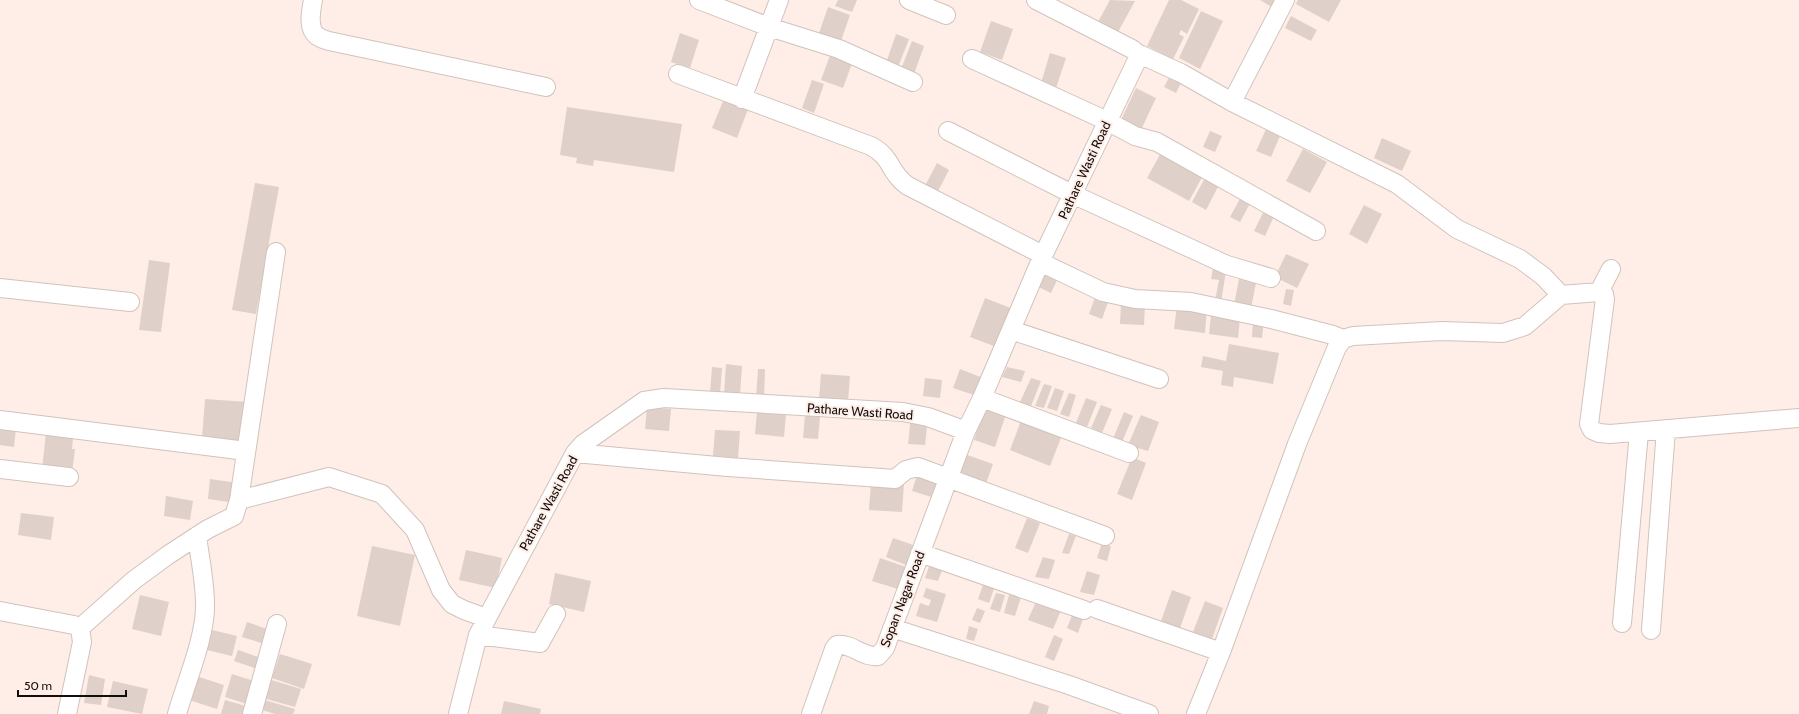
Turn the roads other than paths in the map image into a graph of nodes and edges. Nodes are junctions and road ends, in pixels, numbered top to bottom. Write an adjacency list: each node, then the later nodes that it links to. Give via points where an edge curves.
1 (313, 0): 13 (street, via 311,26 316,36 329,41)
2 (699, 0): 8 (street)
3 (779, 0): 8 (street)
4 (909, 0): 7 (street)
5 (1036, 0): 9 (street)
6 (1284, 0): 15 (street)
7 (946, 15)
8 (769, 27): 12 (street, via 839,49); 14 (street)
9 (1137, 53): 15 (street, via 1181,73); 16 (street, Pathare Wasti Road, via 1137,60)
10 (972, 59): 16 (street)
11 (678, 74): 14 (street)
12 (913, 82)
13 (546, 87)
14 (742, 99): 21 (street, via 876,149 886,156 896,176 908,186)
15 (1232, 102): 26 (street, via 1397,184 1457,229 1520,259 1543,276)
16 (1107, 121): 18 (street, Pathare Wasti Road); 19 (street, via 1135,136 1157,142)
17 (948, 131): 18 (street)
18 (1072, 194): 21 (street, Pathare Wasti Road); 23 (street, via 1227,265)
19 (1316, 231)
20 (276, 252): 37 (street)
21 (1041, 259): 28 (street, Pathare Wasti Road); 29 (street, via 1103,292 1135,299 1191,302 1333,335)
22 (1611, 269): 25 (street)
23 (1271, 278)
24 (0, 288): 27 (street)
25 (1599, 292): 26 (street); 36 (street, via 1604,294 1605,299 1589,424 1592,430 1599,433)
26 (1561, 295): 29 (street, via 1525,326 1503,333 1442,331 1353,336)
27 (130, 302)
28 (1011, 330): 30 (street); 31 (street, Pathare Wasti Road)
29 (1342, 340): 56 (street, via 1297,444)
30 (1158, 378)
31 (982, 398): 35 (street, Pathare Wasti Road); 39 (street)
32 (1799, 418): 34 (street)
33 (0, 420): 37 (street)
34 (1666, 429): 36 (street); 54 (street)
35 (966, 431): 38 (street, Pathare Wasti Road, via 928,417 903,412 654,398 644,401 583,444); 42 (street, Sopan Nagar Road)
36 (1639, 432): 50 (street)
37 (246, 451): 43 (street)
38 (575, 453): 42 (street, via 895,479 906,470 918,467); 49 (street, Pathare Wasti Road)
39 (1128, 453)
40 (0, 469): 41 (street)
41 (69, 477)
42 (948, 479): 45 (street); 46 (street, Sopan Nagar Road)
43 (239, 500): 44 (street, via 234,516); 49 (street, via 329,477 382,494 415,530 441,590 452,604)
44 (197, 536): 52 (street, via 134,580); 58 (street, via 205,604 204,617)
45 (1105, 536)
46 (920, 553): 53 (street, Sopan Nagar Road); 56 (street)
47 (0, 611): 52 (street)
48 (556, 614): 55 (street, via 540,643)
49 (486, 618): 55 (street, Pathare Wasti Road)
50 (1622, 623)
51 (277, 624): 59 (street)
52 (80, 628): 57 (street, via 82,642)
53 (892, 628): 61 (street, Sopan Nagar Road, via 885,648 878,656 870,657 844,644 837,645); 62 (street)
54 (1651, 630)
55 (478, 635): 60 (street, Pathare Wasti Road)
56 (1221, 652): 63 (street)
57 (71, 713)
58 (177, 714)
59 (252, 714)
60 (458, 714)
61 (811, 714)
62 (1149, 714)
63 (1196, 714)

